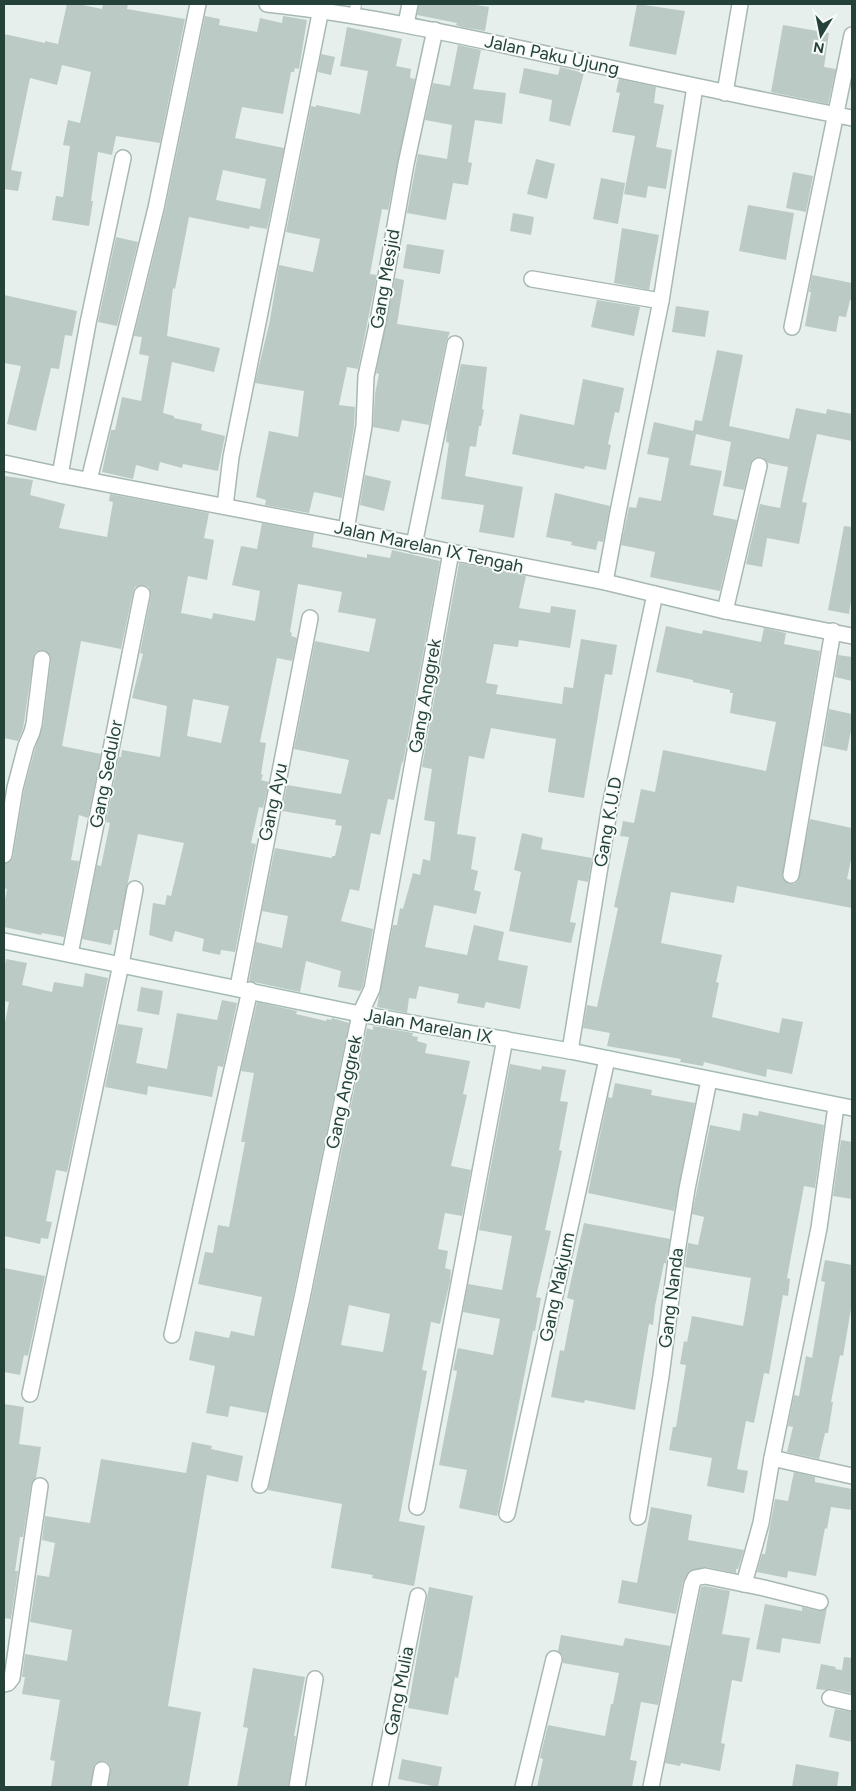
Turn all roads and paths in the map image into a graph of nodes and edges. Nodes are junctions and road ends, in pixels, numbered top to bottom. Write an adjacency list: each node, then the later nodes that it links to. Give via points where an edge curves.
1 (198, 4): 22 (street, via 156,208)
2 (266, 4): 5 (street, Jalan Paku Ujung)
3 (410, 4): 7 (street)
4 (740, 4): 11 (street)
5 (321, 9): 6 (street, Jalan Paku Ujung); 23 (street, via 231,457)
6 (355, 9): 7 (street, Jalan Paku Ujung)
7 (406, 24): 8 (street, Jalan Paku Ujung)
8 (435, 30): 10 (street, Jalan Paku Ujung); 24 (street, Gang Mesjid, via 366,376 364,426)
9 (852, 35): 12 (street)
10 (695, 87): 11 (street, Jalan Paku Ujung); 16 (street)
11 (724, 93): 12 (street, Jalan Paku Ujung)
12 (835, 115): 13 (street, Jalan Paku Ujung); 17 (street)
13 (852, 118)
14 (123, 158): 21 (street)
15 (532, 279): 16 (street)
16 (661, 301): 27 (street)
17 (792, 327)
18 (455, 344): 25 (street)
19 (4, 463): 21 (street, Jalan Marelan IX Tengah)
20 (759, 466): 30 (street)
21 (60, 475): 22 (street, Jalan Marelan IX Tengah)
22 (89, 480): 23 (street, Jalan Marelan IX Tengah)
23 (225, 506): 24 (street, Jalan Marelan IX Tengah)
24 (346, 530): 25 (street, Jalan Marelan IX Tengah)
25 (414, 545): 26 (street, Jalan Marelan IX Tengah)
26 (451, 552): 27 (street, Jalan Marelan IX Tengah); 42 (street, Gang Anggrek, via 372,990)
27 (605, 582): 29 (street, Jalan Marelan IX Tengah)
28 (142, 594): 39 (street, Gang Sedulor)
29 (654, 594): 30 (street, Jalan Marelan IX Tengah); 44 (street, Gang K.U.D, via 609,811)
30 (725, 611): 32 (street, Jalan Marelan IX Tengah)
31 (310, 618): 41 (street, Gang Ayu)
32 (833, 631): 33 (street, Jalan Marelan IX Tengah); 36 (street)
33 (852, 636)
34 (42, 659): 35 (street, via 34,724 15,788)
35 (4, 854)
36 (791, 874)
37 (135, 889): 40 (street)
38 (4, 942): 39 (street, Jalan Marelan IX)
39 (70, 954): 40 (street, Jalan Marelan IX)
40 (121, 964): 41 (street, Jalan Marelan IX); 50 (street)
41 (244, 989): 42 (street, Jalan Marelan IX); 49 (street, Gang Ayu)
42 (360, 1014): 43 (street, Jalan Marelan IX); 53 (street, Gang Anggrek)
43 (505, 1039): 44 (street, Jalan Marelan IX); 55 (street)
44 (570, 1051): 45 (street, Jalan Marelan IX)
45 (607, 1059): 46 (street, Jalan Marelan IX); 56 (street, Gang Makjum)
46 (709, 1080): 47 (street, Jalan Marelan IX); 57 (street, Gang Nanda, via 677,1252)
47 (836, 1106): 48 (street, Jalan Marelan IX); 51 (street, via 819,1228)
48 (852, 1108)
49 (172, 1336)
50 (30, 1394)
51 (772, 1458): 52 (street); 58 (street)
52 (852, 1476)
53 (260, 1485)
54 (40, 1486): 63 (street, via 12,1678)
55 (417, 1507)
56 (507, 1514)
57 (638, 1517)
58 (744, 1584): 60 (street); 71 (street, via 705,1576 694,1580)
59 (418, 1596): 69 (street, Gang Mulia)
60 (820, 1602)
61 (554, 1659): 70 (street)
62 (314, 1679): 68 (street)
63 (4, 1684)
64 (830, 1698): 65 (street)
65 (852, 1703)
66 (102, 1770): 67 (street)
67 (100, 1787)
68 (297, 1787)
69 (380, 1787)
70 (523, 1787)
71 (652, 1787)

